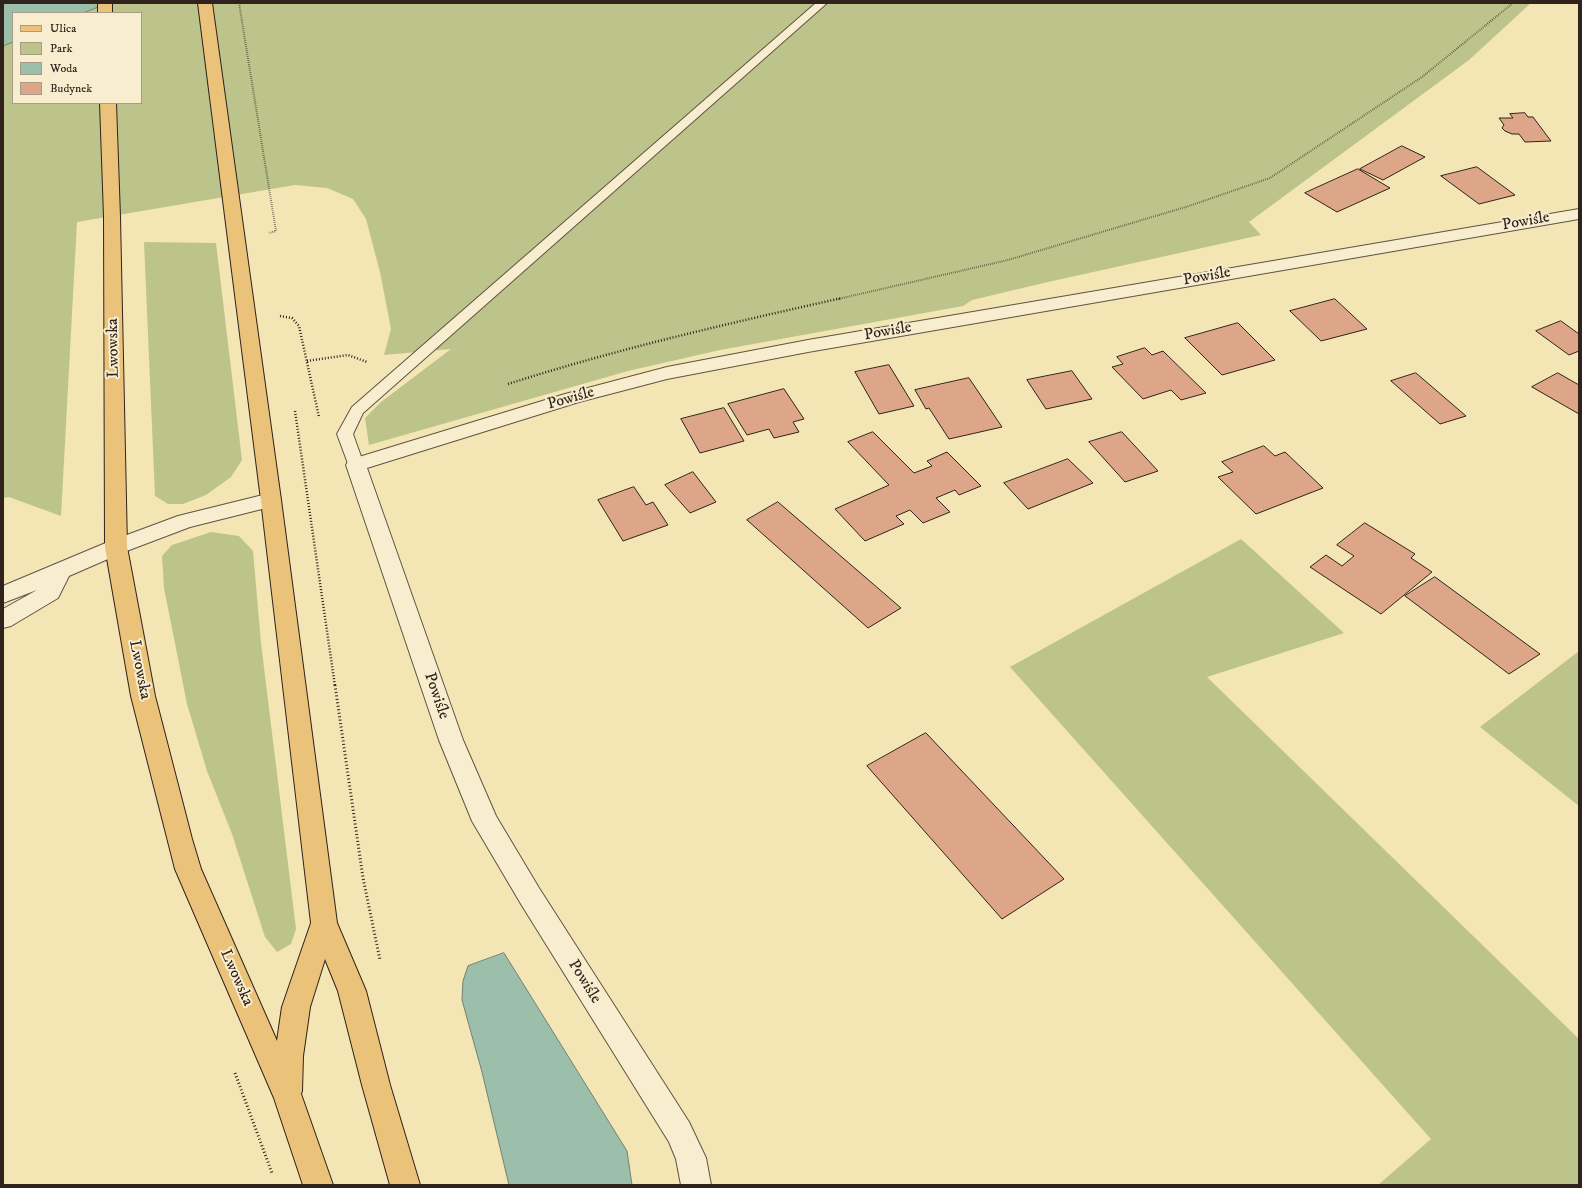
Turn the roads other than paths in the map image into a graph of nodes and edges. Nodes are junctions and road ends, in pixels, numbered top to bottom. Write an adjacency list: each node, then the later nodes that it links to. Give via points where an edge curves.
1 (205, 3): 6 (main road, Lwowska)
2 (822, 3): 5 (lane, via 357,410 345,434)
3 (108, 104): 7 (main road, Lwowska)
4 (1579, 214): 5 (street, Powiśle, via 808,346 667,373 572,398)
5 (356, 465): 15 (street, Powiśle, via 451,740 485,821 680,1132 690,1158)
6 (272, 500): 7 (street, via 184,522); 11 (main road, Lwowska)
7 (116, 547): 8 (street); 12 (main road, Lwowska, via 143,696 188,869)
8 (62, 569): 9 (street); 10 (street, via 50,592)
9 (3, 596)
10 (3, 620)
11 (324, 924): 12 (main road, Lwowska, via 296,1007 289,1056); 14 (main road, Lwowska, via 352,991)
12 (288, 1098): 13 (main road, Lwowska)
13 (318, 1185)
14 (405, 1185)
15 (696, 1185)

